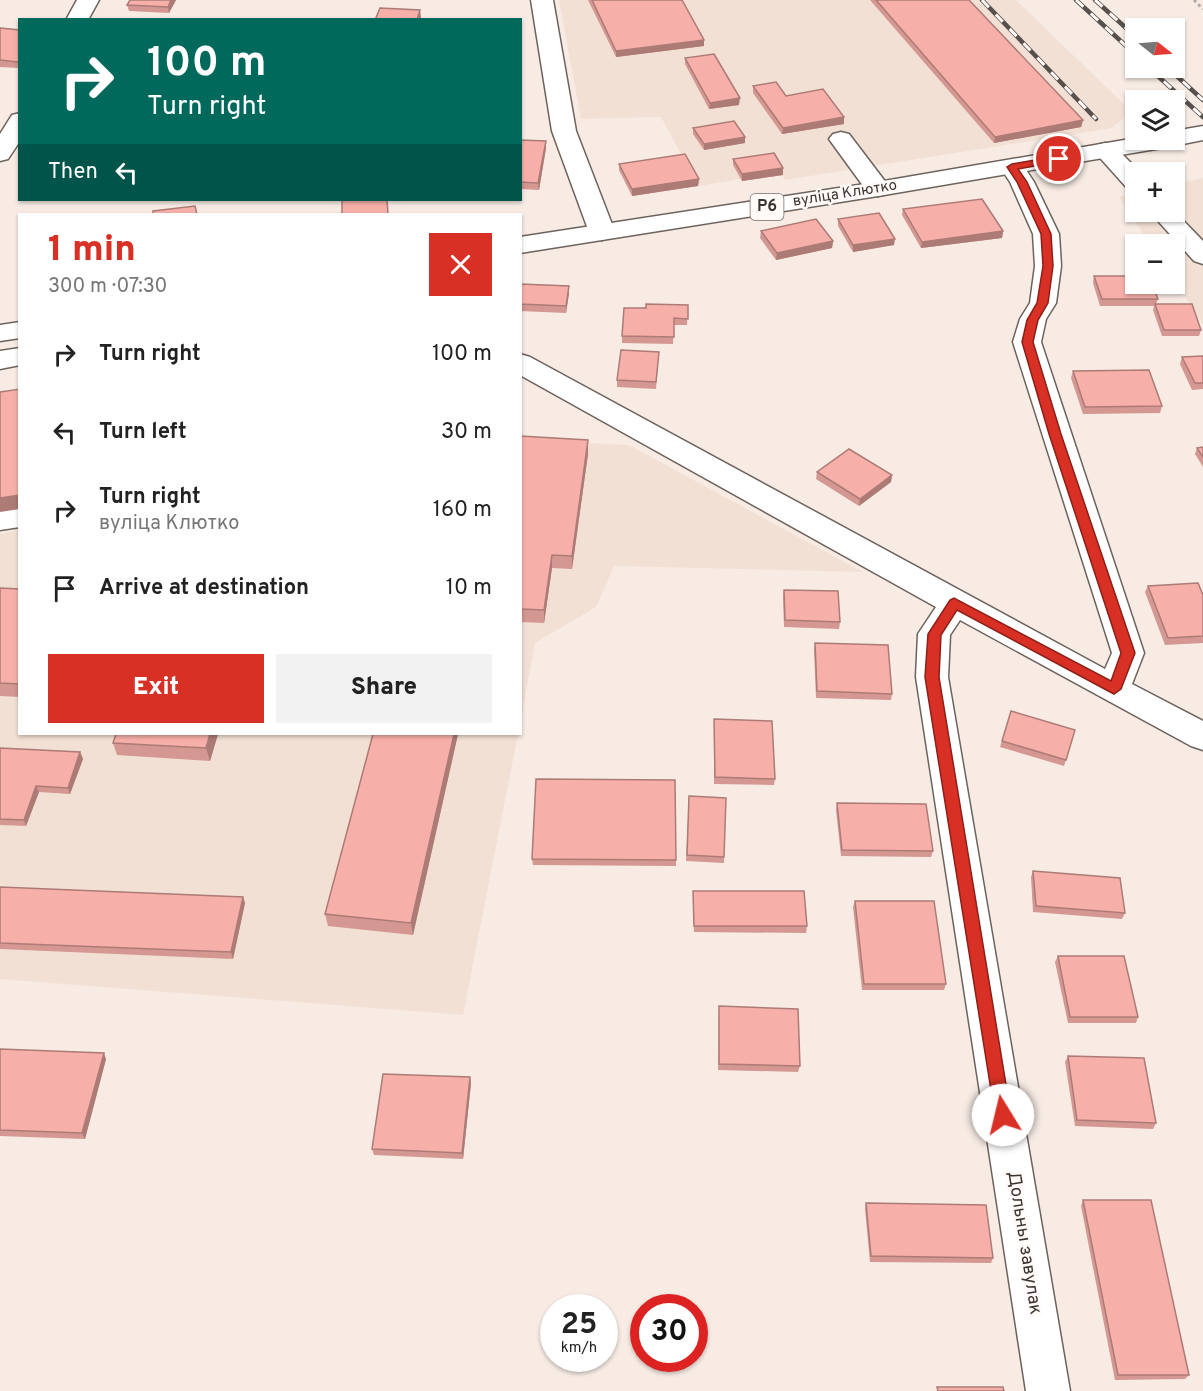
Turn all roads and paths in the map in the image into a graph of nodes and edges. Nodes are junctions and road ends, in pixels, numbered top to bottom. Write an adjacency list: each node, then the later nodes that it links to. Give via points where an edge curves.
1 (88, 0): 5 (street)
2 (542, 0): 17 (street, via 564,131)
3 (1194, 0): 4 (path)
4 (1203, 9)
5 (78, 18)
6 (18, 123): 12 (street)
7 (1203, 134): 8 (street)
8 (1185, 136)
9 (841, 139): 15 (street)
10 (1125, 147): 11 (street, вуліца Клютко / Р6)
11 (1105, 150): 13 (street, вуліца Клютко / Р6); 14 (street)
12 (0, 154)
13 (1012, 167): 15 (street, вуліца Клютко / Р6); 28 (street, via 1046,234 1048,266 1043,303 1027,342 1128,653)
14 (1125, 171)
15 (878, 189): 17 (street, вуліца Клютко / Р6)
16 (1171, 222): 19 (street)
17 (602, 232): 18 (street, вуліца Клютко / Р6)
18 (522, 245)
19 (1203, 256)
20 (18, 330): 21 (street)
21 (0, 333)
22 (18, 356): 23 (street)
23 (0, 360)
24 (522, 364): 27 (street)
25 (18, 517): 26 (street)
26 (0, 520)
27 (954, 603): 28 (street); 30 (street, Дольны завулак, via 934,634 932,677)
28 (1114, 689): 29 (street)
29 (1203, 737)
30 (1048, 1391)

